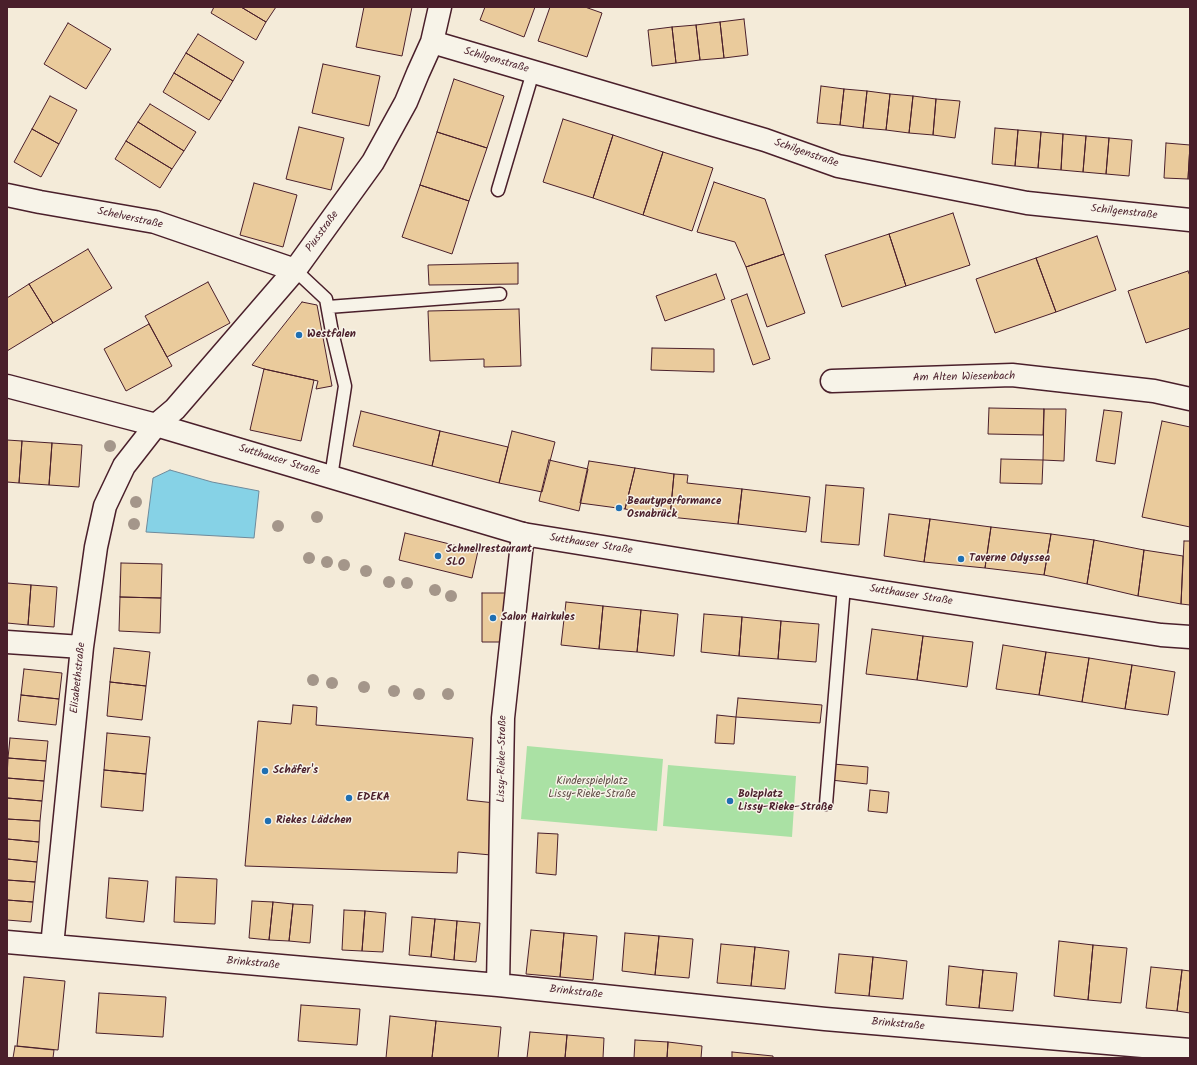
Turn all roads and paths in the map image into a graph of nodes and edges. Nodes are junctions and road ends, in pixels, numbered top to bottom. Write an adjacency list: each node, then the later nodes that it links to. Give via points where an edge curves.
1 (440, 7): 2 (street, Piusstraße)
2 (432, 42): 3 (street, Schilgenstraße); 7 (street, Piusstraße, via 406,102 373,162)
3 (533, 72): 4 (lane); 6 (street, Schilgenstraße, via 765,140 838,166 1027,203)
4 (498, 190)
5 (7, 195): 7 (street, Schelverstraße, via 155,222)
6 (1190, 220)
7 (295, 270): 9 (lane, via 326,299); 13 (street, Piusstraße, via 175,409)
8 (500, 294): 9 (lane)
9 (328, 307): 14 (lane, via 345,386)
10 (832, 381): 12 (street, Am Alten Wiesenbach, via 1012,375 1154,391)
11 (7, 386): 13 (street, Sutthauser Straße)
12 (1190, 399)
13 (156, 425): 14 (street, Sutthauser Straße); 19 (street, Elisabethstraße, via 124,466 105,506 96,547)
14 (330, 477): 15 (street, Sutthauser Straße)
15 (523, 534): 16 (street, Sutthauser Straße); 23 (street, Lissy-Rieke-Straße, via 503,718)
16 (844, 586): 17 (street, Sutthauser Straße, via 1161,635); 20 (lane)
17 (1190, 637)
18 (7, 642): 19 (street)
19 (82, 647): 22 (street, Elisabethstraße)
20 (826, 804)
21 (7, 942): 22 (street, Brinkstraße)
22 (52, 946): 23 (street, Brinkstraße)
23 (498, 985): 25 (street, Brinkstraße)
24 (1190, 1050): 25 (street, Brinkstraße)
25 (1145, 1052)

